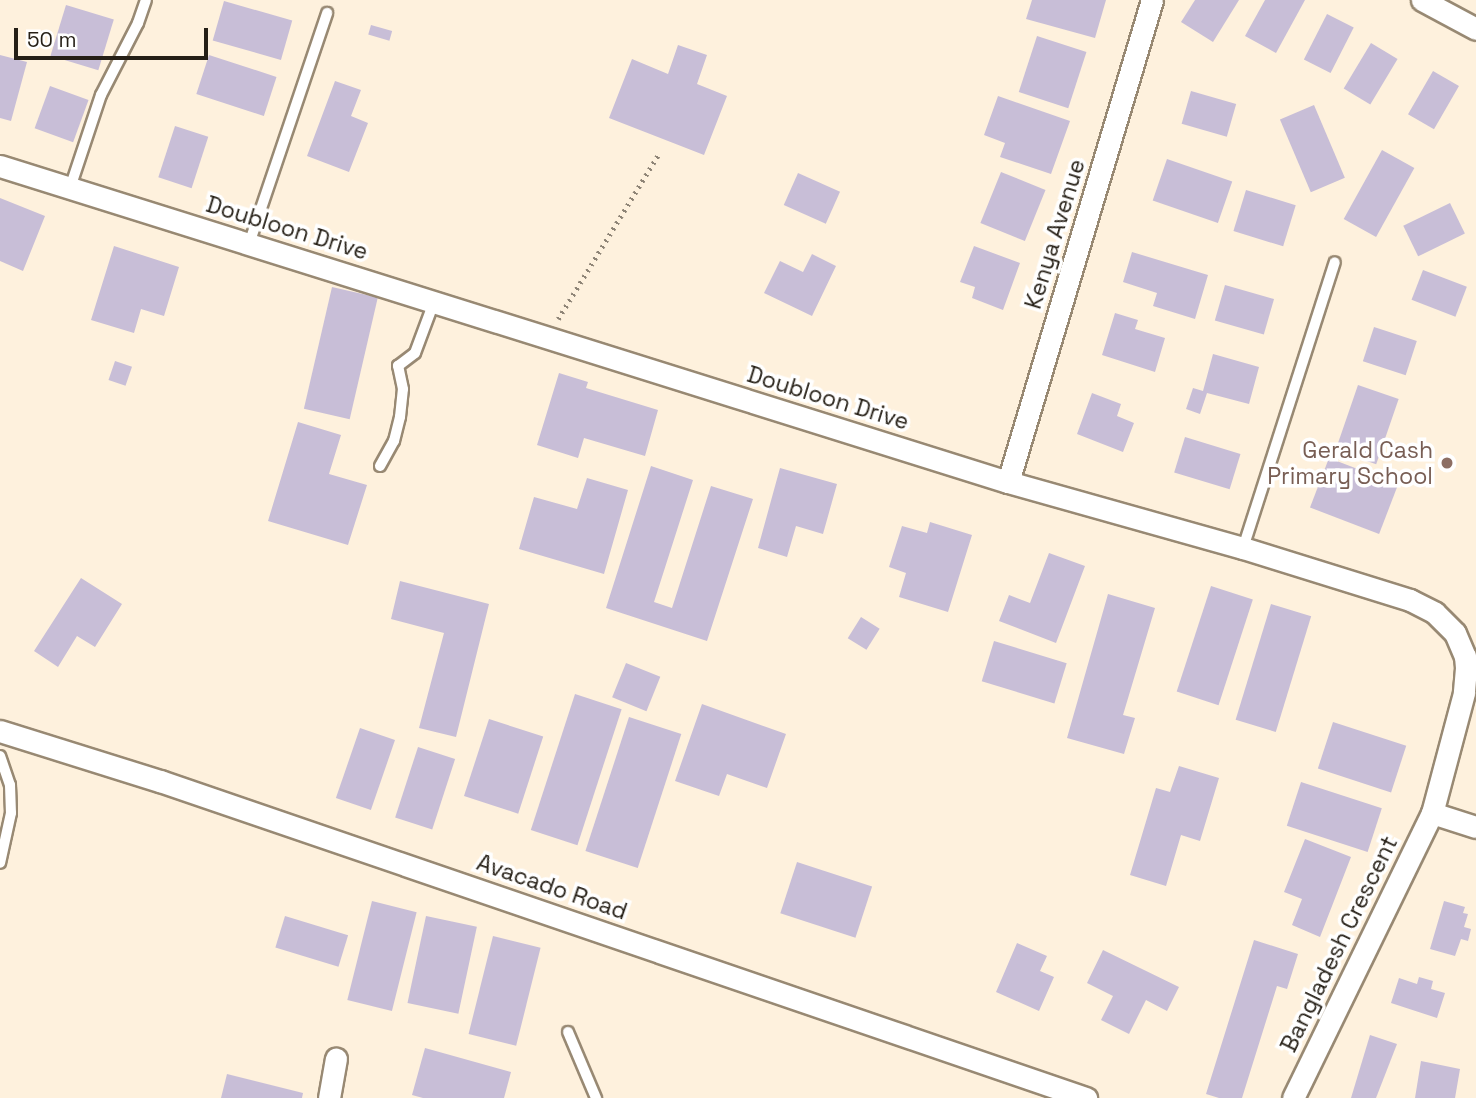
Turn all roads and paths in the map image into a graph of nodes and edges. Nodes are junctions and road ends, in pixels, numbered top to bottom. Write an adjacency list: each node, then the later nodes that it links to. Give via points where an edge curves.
1 (146, 0): 8 (lane, via 101,94)
2 (1152, 0): 14 (street, Kenya Avenue)
3 (1434, 3): 5 (street)
4 (327, 13): 9 (lane)
5 (1476, 29)
6 (658, 155): 12 (path)
7 (0, 166): 8 (street, Doubloon Drive)
8 (70, 188): 9 (street, Doubloon Drive)
9 (249, 244): 11 (street, Doubloon Drive)
10 (1335, 262): 15 (lane)
11 (434, 302): 12 (street, Doubloon Drive); 13 (lane, via 415,353 398,366 403,389 400,417 394,441)
12 (547, 338): 14 (street, Doubloon Drive)
13 (380, 466)
14 (1008, 482): 15 (street, Doubloon Drive)
15 (1243, 548): 18 (street, Doubloon Drive, via 1410,600 1435,613 1455,633 1465,656 1466,681)
16 (0, 731): 25 (street, Avacado Road, via 160,780)
17 (0, 756): 20 (lane, via 10,785 11,813)
18 (1432, 813): 19 (street); 26 (street, Bangladesh Crescent)
19 (1476, 827)
20 (0, 863)
21 (569, 1032): 24 (lane)
22 (336, 1059): 23 (street)
23 (329, 1098)
24 (596, 1098)
25 (1086, 1098)
26 (1293, 1098)

